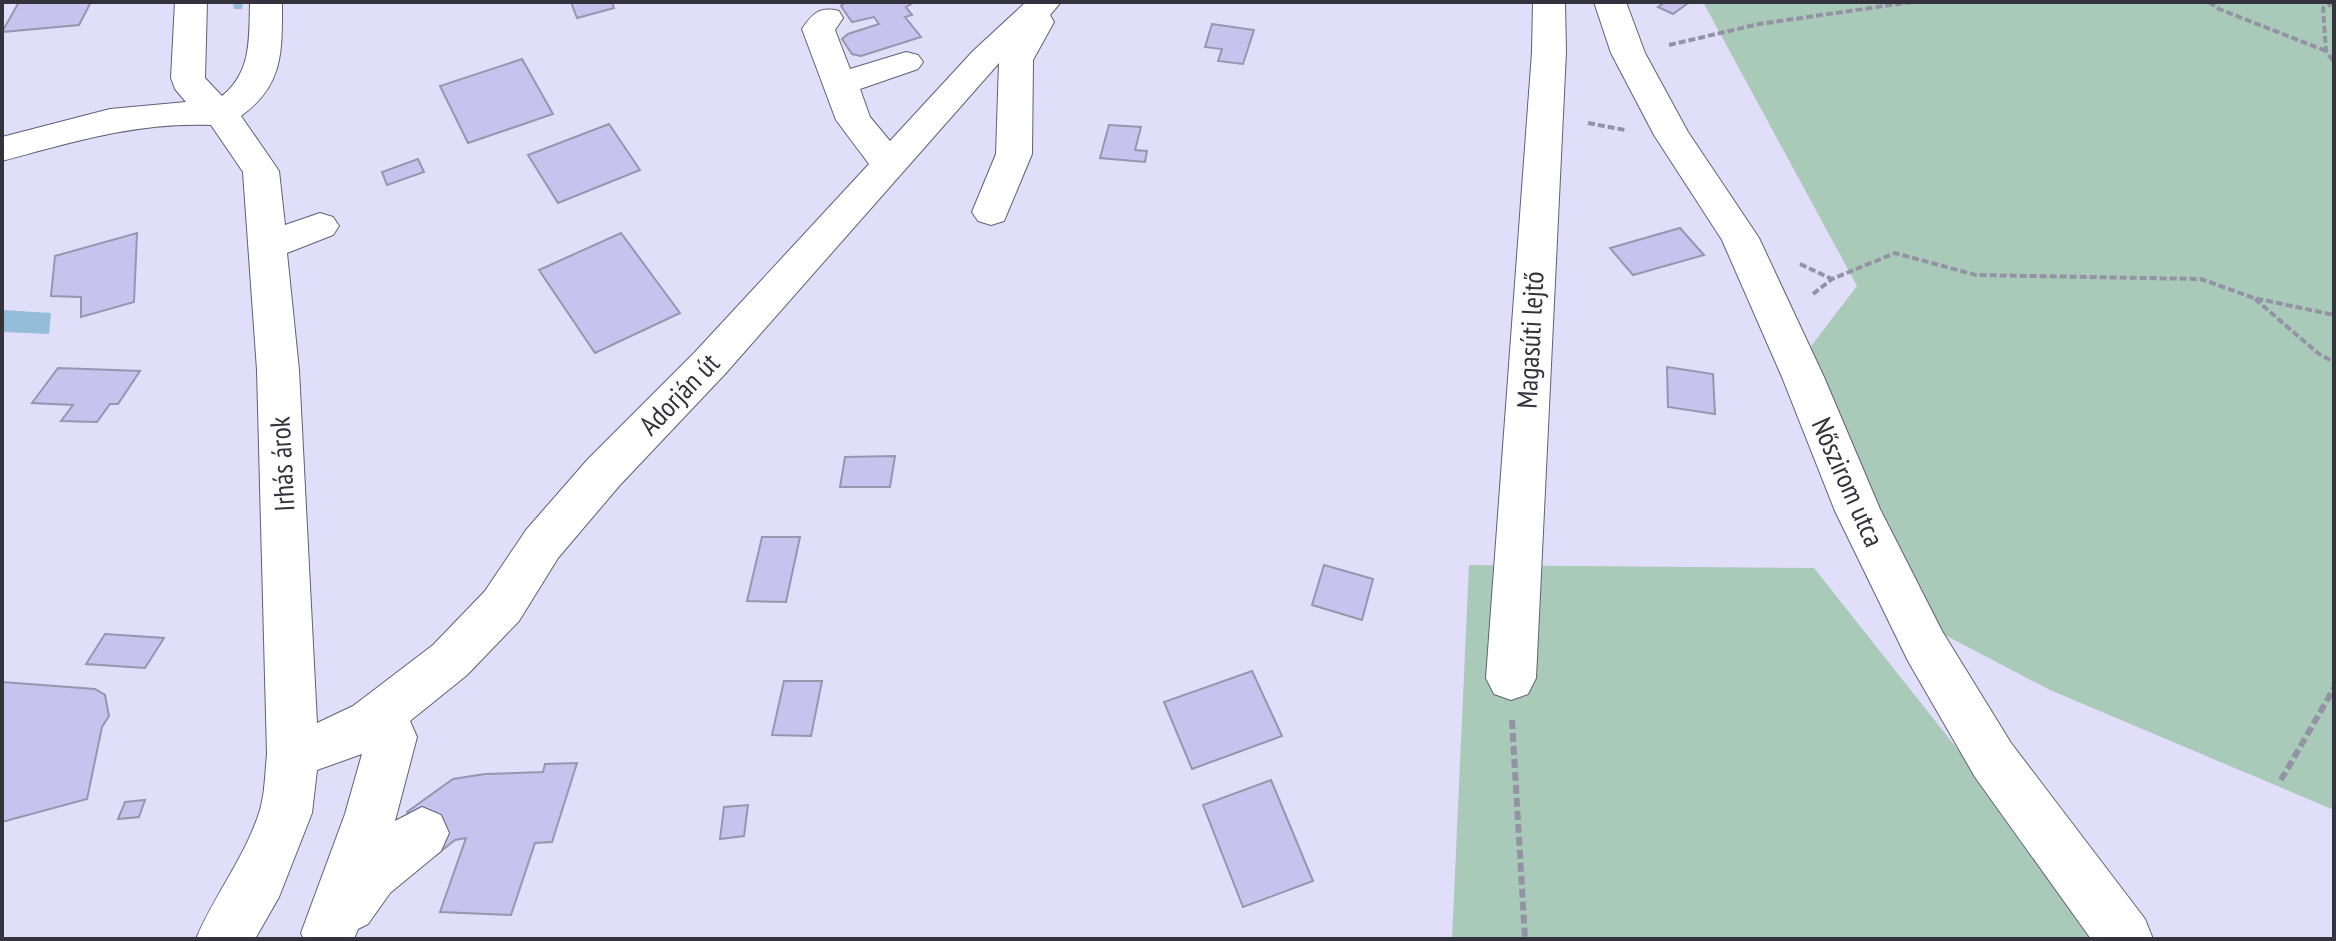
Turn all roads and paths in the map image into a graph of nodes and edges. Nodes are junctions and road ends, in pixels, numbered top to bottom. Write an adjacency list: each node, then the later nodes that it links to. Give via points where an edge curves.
1 (191, 2): 15 (street, Irhás árok, via 188,78 192,89)
2 (266, 2): 15 (street, via 258,83)
3 (1549, 2): 16 (street, Magasúti lejtő)
4 (1610, 2): 11 (street, Nőszirom utca)
5 (1912, 2): 11 (path, via 1737,26)
6 (2209, 2): 10 (path)
7 (2334, 3): 10 (path, via 2323,8)
8 (1042, 5): 19 (street, Adorján út, via 985,58); 20 (street, via 1038,26 1016,60 1014,154)
9 (827, 18): 14 (street, via 818,29)
10 (2326, 51): 13 (path)
11 (1628, 53): 17 (street, Nőszirom utca)
12 (906, 62): 14 (street)
13 (2334, 62)
14 (841, 84): 19 (street, via 854,120)
15 (221, 114): 18 (street, via 113,119); 22 (street, Irhás árok, via 261,171)
16 (1544, 115): 17 (path); 27 (street, Magasúti lejtő)
17 (1672, 135): 25 (street, Nőszirom utca, via 1740,238)
18 (2, 149)
19 (888, 164): 29 (street, Adorján út, via 710,363 604,472 542,544 502,606 450,660)
20 (991, 212)
21 (320, 226): 22 (street)
22 (268, 246): 30 (street, Irhás árok)
23 (2254, 298): 24 (path); 25 (path, via 2201,279 1976,275 1895,253 1832,279); 26 (path)
24 (2334, 315)
25 (1778, 322): 35 (street, Nőszirom utca, via 1858,511 1925,646 1993,760)
26 (2334, 362)
27 (1511, 678): 34 (path)
28 (2334, 688): 31 (path)
29 (371, 722): 30 (street, Adorján út, via 341,739); 32 (street, via 392,737 329,933 371,874)
30 (293, 754): 33 (street, Irhás árok, via 286,813 260,878)
31 (2281, 780)
32 (422, 833)
33 (224, 939)
34 (1525, 939)
35 (2125, 939)

